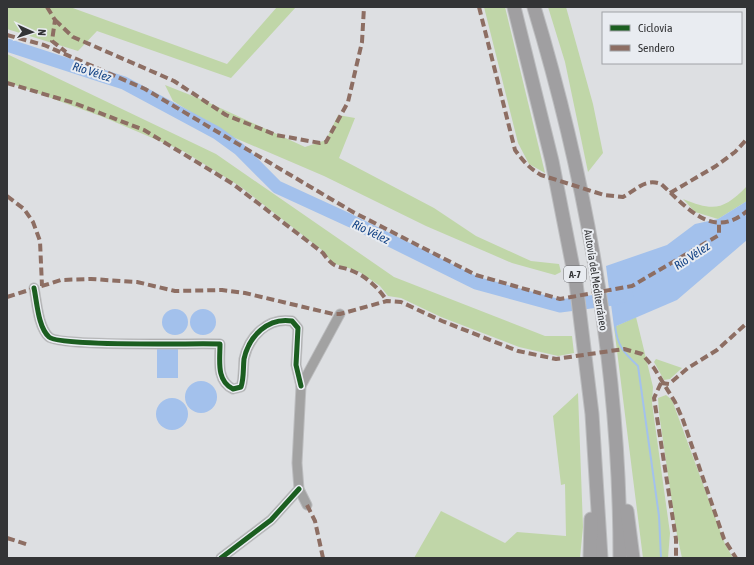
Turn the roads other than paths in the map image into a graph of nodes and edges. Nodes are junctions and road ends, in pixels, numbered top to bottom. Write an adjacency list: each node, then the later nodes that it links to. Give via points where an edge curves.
1 (514, 7): 7 (highway, Autovía del Mediterráneo / A-7, via 552,161 576,284)
2 (534, 7): 5 (highway, Autovía del Mediterráneo / A-7, via 555,77 574,158 598,280)
3 (34, 288): 6 (street, via 42,326 54,341 89,344 220,344 221,379 233,389 242,387 244,359 261,329 272,322 292,321 298,328 296,365)
4 (340, 314): 6 (street)
5 (611, 384): 13 (highway, Autovía del Mediterráneo / A-7); 14 (highway)
6 (301, 386): 8 (street, via 297,463)
7 (592, 414): 11 (highway); 12 (highway, Autovía del Mediterráneo / A-7)
8 (299, 490): 9 (street); 10 (street, via 271,520)
9 (307, 505)
10 (221, 558)
11 (590, 558)
12 (601, 558)
13 (620, 558)
14 (633, 558)

